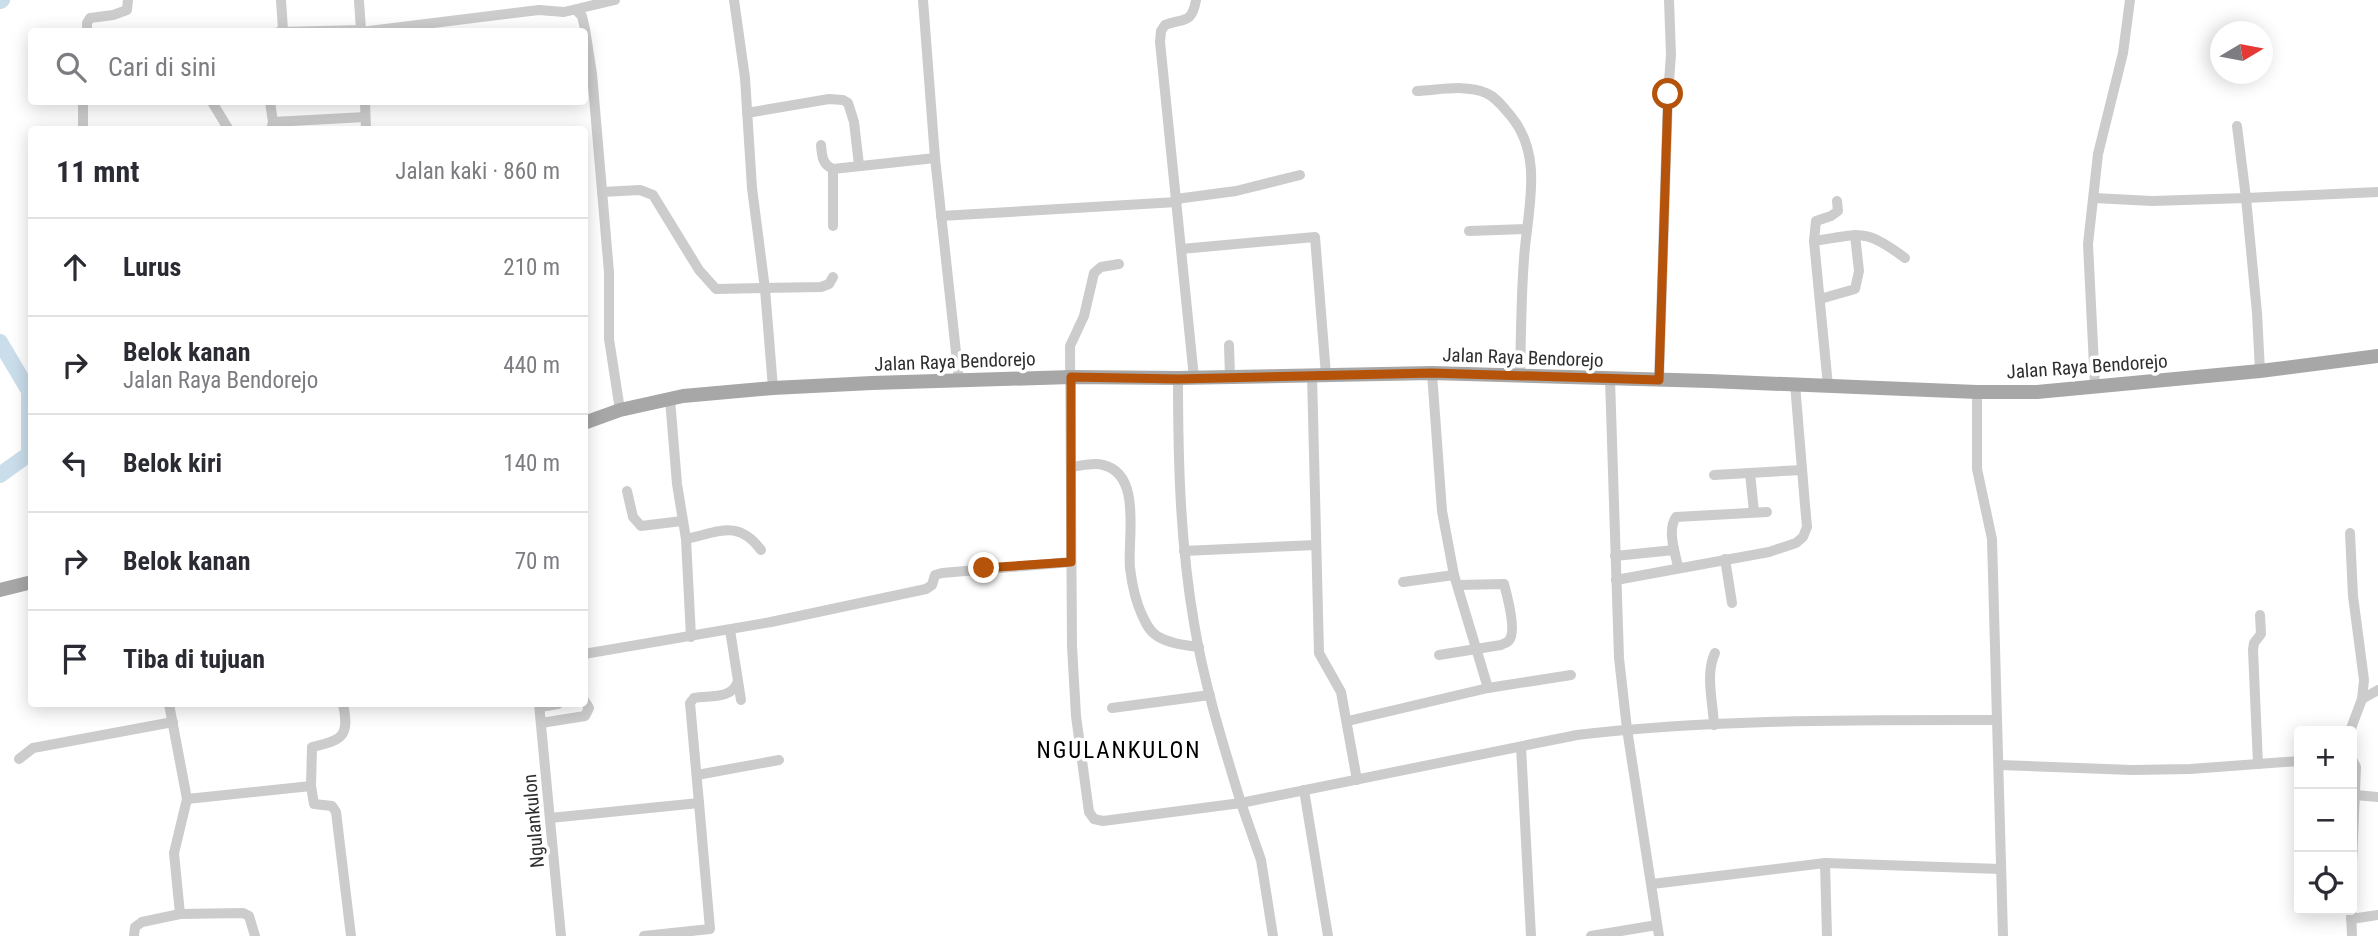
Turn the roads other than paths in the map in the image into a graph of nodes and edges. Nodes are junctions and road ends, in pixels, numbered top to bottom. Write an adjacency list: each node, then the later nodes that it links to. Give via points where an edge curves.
1 (128, 0): 12 (street, via 127,10 90,18)
2 (281, 0): 13 (street)
3 (615, 0): 11 (street)
4 (734, 0): 23 (street)
5 (923, 0): 31 (street)
6 (1196, 0): 39 (street, via 1186,21 1165,25 1161,31)
7 (1670, 0): 65 (street)
8 (2130, 0): 37 (street, via 2123,53 2098,154)
9 (359, 1): 14 (street)
10 (539, 5): 11 (street, via 564,12); 15 (street)
11 (576, 10): 16 (street)
12 (87, 28)
13 (281, 28)
14 (361, 28)
15 (382, 28)
16 (585, 28)
17 (588, 48): 36 (street)
18 (1417, 91): 43 (street, via 1462,89 1489,94 1518,124 1531,164)
19 (83, 105): 25 (street)
20 (214, 105): 26 (street)
21 (270, 105): 27 (street)
22 (365, 105): 24 (street)
23 (747, 113): 32 (street, via 843,100 854,122); 51 (street)
24 (365, 117): 27 (street); 28 (street)
25 (83, 126)
26 (227, 126)
27 (272, 126)
28 (366, 126)
29 (2237, 126): 38 (street)
30 (821, 145): 33 (street, via 823,159)
31 (935, 158): 32 (street); 41 (street)
32 (859, 165): 33 (street)
33 (833, 169): 42 (street)
34 (1300, 175): 39 (street)
35 (2378, 191): 38 (street)
36 (602, 192): 51 (street, via 640,190 653,195 699,270 716,289); 72 (street, via 609,339)
37 (2094, 198): 38 (street); 68 (street, via 2088,256)
38 (2246, 198): 55 (street)
39 (1177, 200): 41 (street); 47 (street)
40 (1837, 201): 46 (street, via 1838,211 1816,221)
41 (941, 216): 63 (street)
42 (833, 226)
43 (1527, 229): 44 (street); 60 (street)
44 (1469, 231)
45 (1855, 235): 46 (street); 48 (street, via 1879,239); 52 (street, via 1855,289)
46 (1814, 241): 52 (street)
47 (1181, 249): 57 (street, via 1315,237); 61 (street)
48 (1905, 258)
49 (1119, 264): 58 (street, via 1094,273 1084,316 1070,346)
50 (833, 277): 51 (street, via 821,287)
51 (765, 289): 69 (street)
52 (1820, 299): 67 (street)
53 (1229, 345): 59 (street)
54 (2378, 356): 55 (main road, Jalan Raya Bendorejo)
55 (2260, 371): 68 (main road, Jalan Raya Bendorejo)
56 (1432, 373): 57 (main road, Jalan Raya Bendorejo); 60 (main road, Jalan Raya Bendorejo); 92 (street, via 1443,511)
57 (1319, 375): 59 (main road, Jalan Raya Bendorejo); 84 (street)
58 (1071, 377): 62 (main road, Jalan Raya Bendorejo); 63 (main road, Jalan Raya Bendorejo); 74 (street)
59 (1230, 377): 61 (main road, Jalan Raya Bendorejo)
60 (1520, 377): 64 (main road, Jalan Raya Bendorejo)
61 (1194, 378): 62 (main road, Jalan Raya Bendorejo)
62 (1178, 379): 87 (street)
63 (959, 380): 69 (main road, Jalan Raya Bendorejo)
64 (1610, 380): 65 (main road, Jalan Raya Bendorejo); 88 (street)
65 (1659, 380): 66 (main road, Jalan Raya Bendorejo)
66 (1795, 384): 67 (main road, Jalan Raya Bendorejo); 75 (street)
67 (1828, 386): 70 (main road, Jalan Raya Bendorejo)
68 (2095, 386): 70 (main road, Jalan Raya Bendorejo)
69 (773, 388): 71 (main road, Jalan Raya Bendorejo)
70 (1977, 392): 118 (street, via 1977,469 1992,539)
71 (670, 400): 72 (main road, Jalan Raya Bendorejo); 81 (street)
72 (620, 410): 73 (main road, Jalan Raya Bendorejo)
73 (588, 422)
74 (1071, 467): 90 (street); 101 (street, via 1101,464 1116,472 1132,512 1129,566 1136,603 1158,637)
75 (1802, 470): 76 (street); 89 (street, via 1807,527 1803,537 1769,552)
76 (1750, 473): 77 (street); 79 (street)
77 (1714, 475)
78 (627, 491): 81 (street, via 633,517 641,526)
79 (1754, 512): 80 (street); 86 (street, via 1676,517)
80 (1767, 512)
81 (682, 522): 83 (street)
82 (2350, 533): 111 (street)
83 (686, 539): 85 (street, via 738,530 747,533); 100 (street)
84 (1316, 545): 87 (street); 119 (street, via 1319,653 1336,682)
85 (761, 550)
86 (1674, 550): 88 (street); 91 (street)
87 (1184, 551): 101 (street)
88 (1615, 556): 93 (street)
89 (1724, 559): 91 (street); 97 (street)
90 (1071, 562): 99 (street, via 942,573 935,575 926,589); 139 (street, via 1076,716 1088,805 1094,819)
91 (1678, 567): 93 (street)
92 (1456, 580): 94 (street); 102 (street); 102 (street, via 1505,587 1512,636 1508,642)
93 (1616, 580): 124 (street)
94 (1403, 582)
95 (28, 583): 96 (main road)
96 (0, 590)
97 (1731, 603)
98 (2260, 615): 129 (street, via 2261,634 2253,650)
99 (730, 630): 100 (street); 107 (street)
100 (691, 637): 103 (street)
101 (1199, 647): 110 (street)
102 (1478, 649): 105 (street); 108 (street)
103 (588, 653)
104 (1715, 653): 122 (street, via 1709,673)
105 (1439, 655)
106 (1571, 675): 108 (street)
107 (738, 681): 112 (street); 131 (street, via 728,694 694,698 690,703)
108 (1488, 688): 119 (street)
109 (2378, 690): 111 (street)
110 (1210, 695): 117 (street); 139 (street)
111 (2362, 699): 123 (street)
112 (741, 700)
113 (588, 706): 121 (street, via 585,716)
114 (170, 707): 120 (street)
115 (343, 707): 133 (street, via 346,727 338,741 312,747)
116 (540, 707): 121 (street, Ngulankulon)
117 (1112, 708)
118 (1996, 720): 122 (street); 130 (street)
119 (1348, 721): 132 (street)
120 (173, 722): 126 (street, via 33,748); 137 (street)
121 (541, 723): 140 (street, Ngulankulon)
122 (1714, 725): 124 (street)
123 (2352, 726)
124 (1627, 729): 125 (street); 143 (street)
125 (1521, 747): 132 (street); 156 (street)
126 (19, 759)
127 (779, 760): 131 (street)
128 (2294, 761): 129 (street)
129 (2258, 764): 130 (street, via 2132,770)
130 (2000, 765): 142 (street)
131 (697, 775): 138 (street)
132 (1357, 780): 134 (street)
133 (311, 786): 137 (street); 151 (street, via 314,804 332,806 337,812)
134 (1304, 790): 139 (street); 155 (street)
135 (2357, 795): 136 (street)
136 (2378, 797)
137 (187, 799): 145 (street, via 174,853)
138 (699, 803): 140 (street); 153 (street, via 710,929)
139 (1241, 803): 154 (street, via 1261,859)
140 (550, 818): 152 (street, Ngulankulon)
141 (1825, 863): 142 (street); 143 (street); 158 (street)
142 (2000, 869): 159 (street)
143 (1652, 884): 148 (street)
144 (2357, 914): 147 (street)
145 (180, 915): 149 (street, via 142,922 135,927); 150 (street, via 243,913 249,916)
146 (2351, 915): 160 (street)
147 (2378, 915)
148 (1658, 931): 157 (street)
149 (134, 936)
150 (255, 936)
151 (351, 936)
152 (561, 936)
153 (644, 936)
154 (1273, 936)
155 (1328, 936)
156 (1531, 936)
157 (1591, 936)
158 (1827, 936)
159 (2003, 936)
160 (2352, 936)

